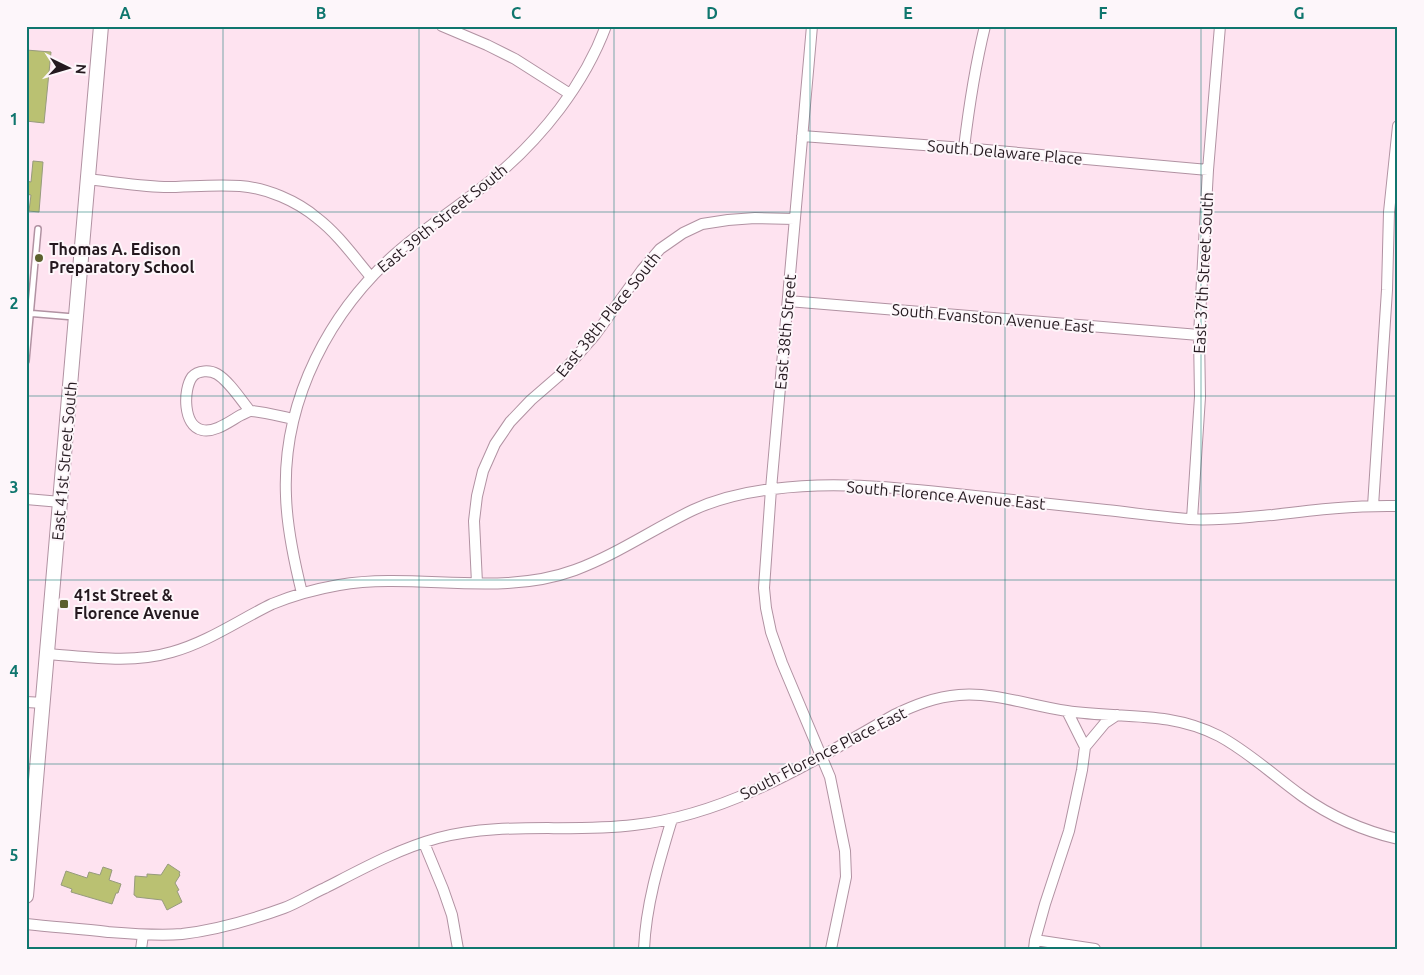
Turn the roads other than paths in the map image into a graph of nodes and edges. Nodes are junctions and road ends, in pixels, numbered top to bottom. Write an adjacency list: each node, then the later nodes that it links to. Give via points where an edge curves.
1 (101, 26): 12 (main road, East 41st Street South)
2 (442, 26): 7 (street, via 514,59)
3 (606, 26): 7 (street, East 39th Street South)
4 (812, 26): 9 (street, East 38th Street)
5 (985, 26): 10 (street, via 975,68)
6 (1220, 26): 11 (street, East 37th Street South)
7 (570, 94): 15 (street, East 39th Street South, via 514,160 401,249)
8 (1398, 126): 26 (street, via 1389,212)
9 (802, 136): 10 (street, South Delaware Place); 13 (street, East 38th Street)
10 (964, 148): 11 (street, South Delaware Place)
11 (1208, 170): 19 (street, East 37th Street South)
12 (88, 179): 15 (street, via 162,187 216,185 261,190 284,198 316,216); 18 (main road, East 41st Street South)
13 (795, 219): 16 (street, East 38th Street); 29 (street, East 38th Place South, via 755,218 702,224 660,249 595,335 561,374 510,422 495,444 483,471 477,496 474,521)
14 (38, 229): 17 (lane)
15 (371, 277): 22 (street, East 39th Street South, via 322,346 307,376)
16 (788, 301): 19 (street, South Evanston Avenue East); 23 (street, East 38th Street)
17 (28, 314): 18 (lane); 20 (lane)
18 (77, 317): 25 (main road, East 41st Street South)
19 (1199, 335): 28 (street, East 37th Street South, via 1200,397)
20 (26, 361)
21 (250, 411): 21 (street, via 216,373 199,372 192,377 186,400 187,412 195,427 212,430); 22 (street)
22 (293, 419): 30 (street, East 39th Street South, via 286,495 292,552)
23 (771, 489): 28 (street, South Florence Avenue East, via 880,486); 29 (street, South Florence Avenue East, via 696,508 574,570 519,582); 37 (street, East 38th Street, via 764,588 766,608 773,637)
24 (26, 499): 25 (street)
25 (60, 502): 31 (main road, East 41st Street South)
26 (1373, 506): 27 (street, South Florence Avenue East); 28 (street, South Florence Avenue East)
27 (1398, 506)
28 (1192, 519)
29 (477, 583): 30 (street, South Florence Avenue East, via 372,581)
30 (302, 593): 31 (street, South Florence Avenue East, via 172,652 130,659)
31 (48, 654): 33 (main road, East 41st Street South)
32 (26, 702): 33 (street)
33 (44, 703): 41 (main road, East 41st Street South)
34 (1067, 711): 35 (street, South Florence Place East); 36 (street); 37 (street, South Florence Place East, via 996,697 943,697 894,715)
35 (1117, 715): 36 (street, via 1105,723); 39 (street, South Florence Place East, via 1174,720 1218,736 1326,812)
36 (1085, 747): 44 (street, via 1069,831)
37 (821, 756): 38 (street, South Florence Place East, via 750,793); 48 (street, East 38th Street, via 830,777 845,852 846,877)
38 (672, 819): 40 (street, South Florence Place East, via 601,828 470,832); 47 (street, via 649,901)
39 (1398, 839)
40 (424, 843): 43 (street, South Florence Place East, via 375,862 286,907 205,930); 46 (street, via 452,915)
41 (26, 896)
42 (26, 924): 43 (street, South Florence Place East)
43 (143, 935): 45 (street)
44 (1034, 944): 49 (street)
45 (141, 949)
46 (458, 949)
47 (644, 949)
48 (831, 949)
49 (1095, 949)

